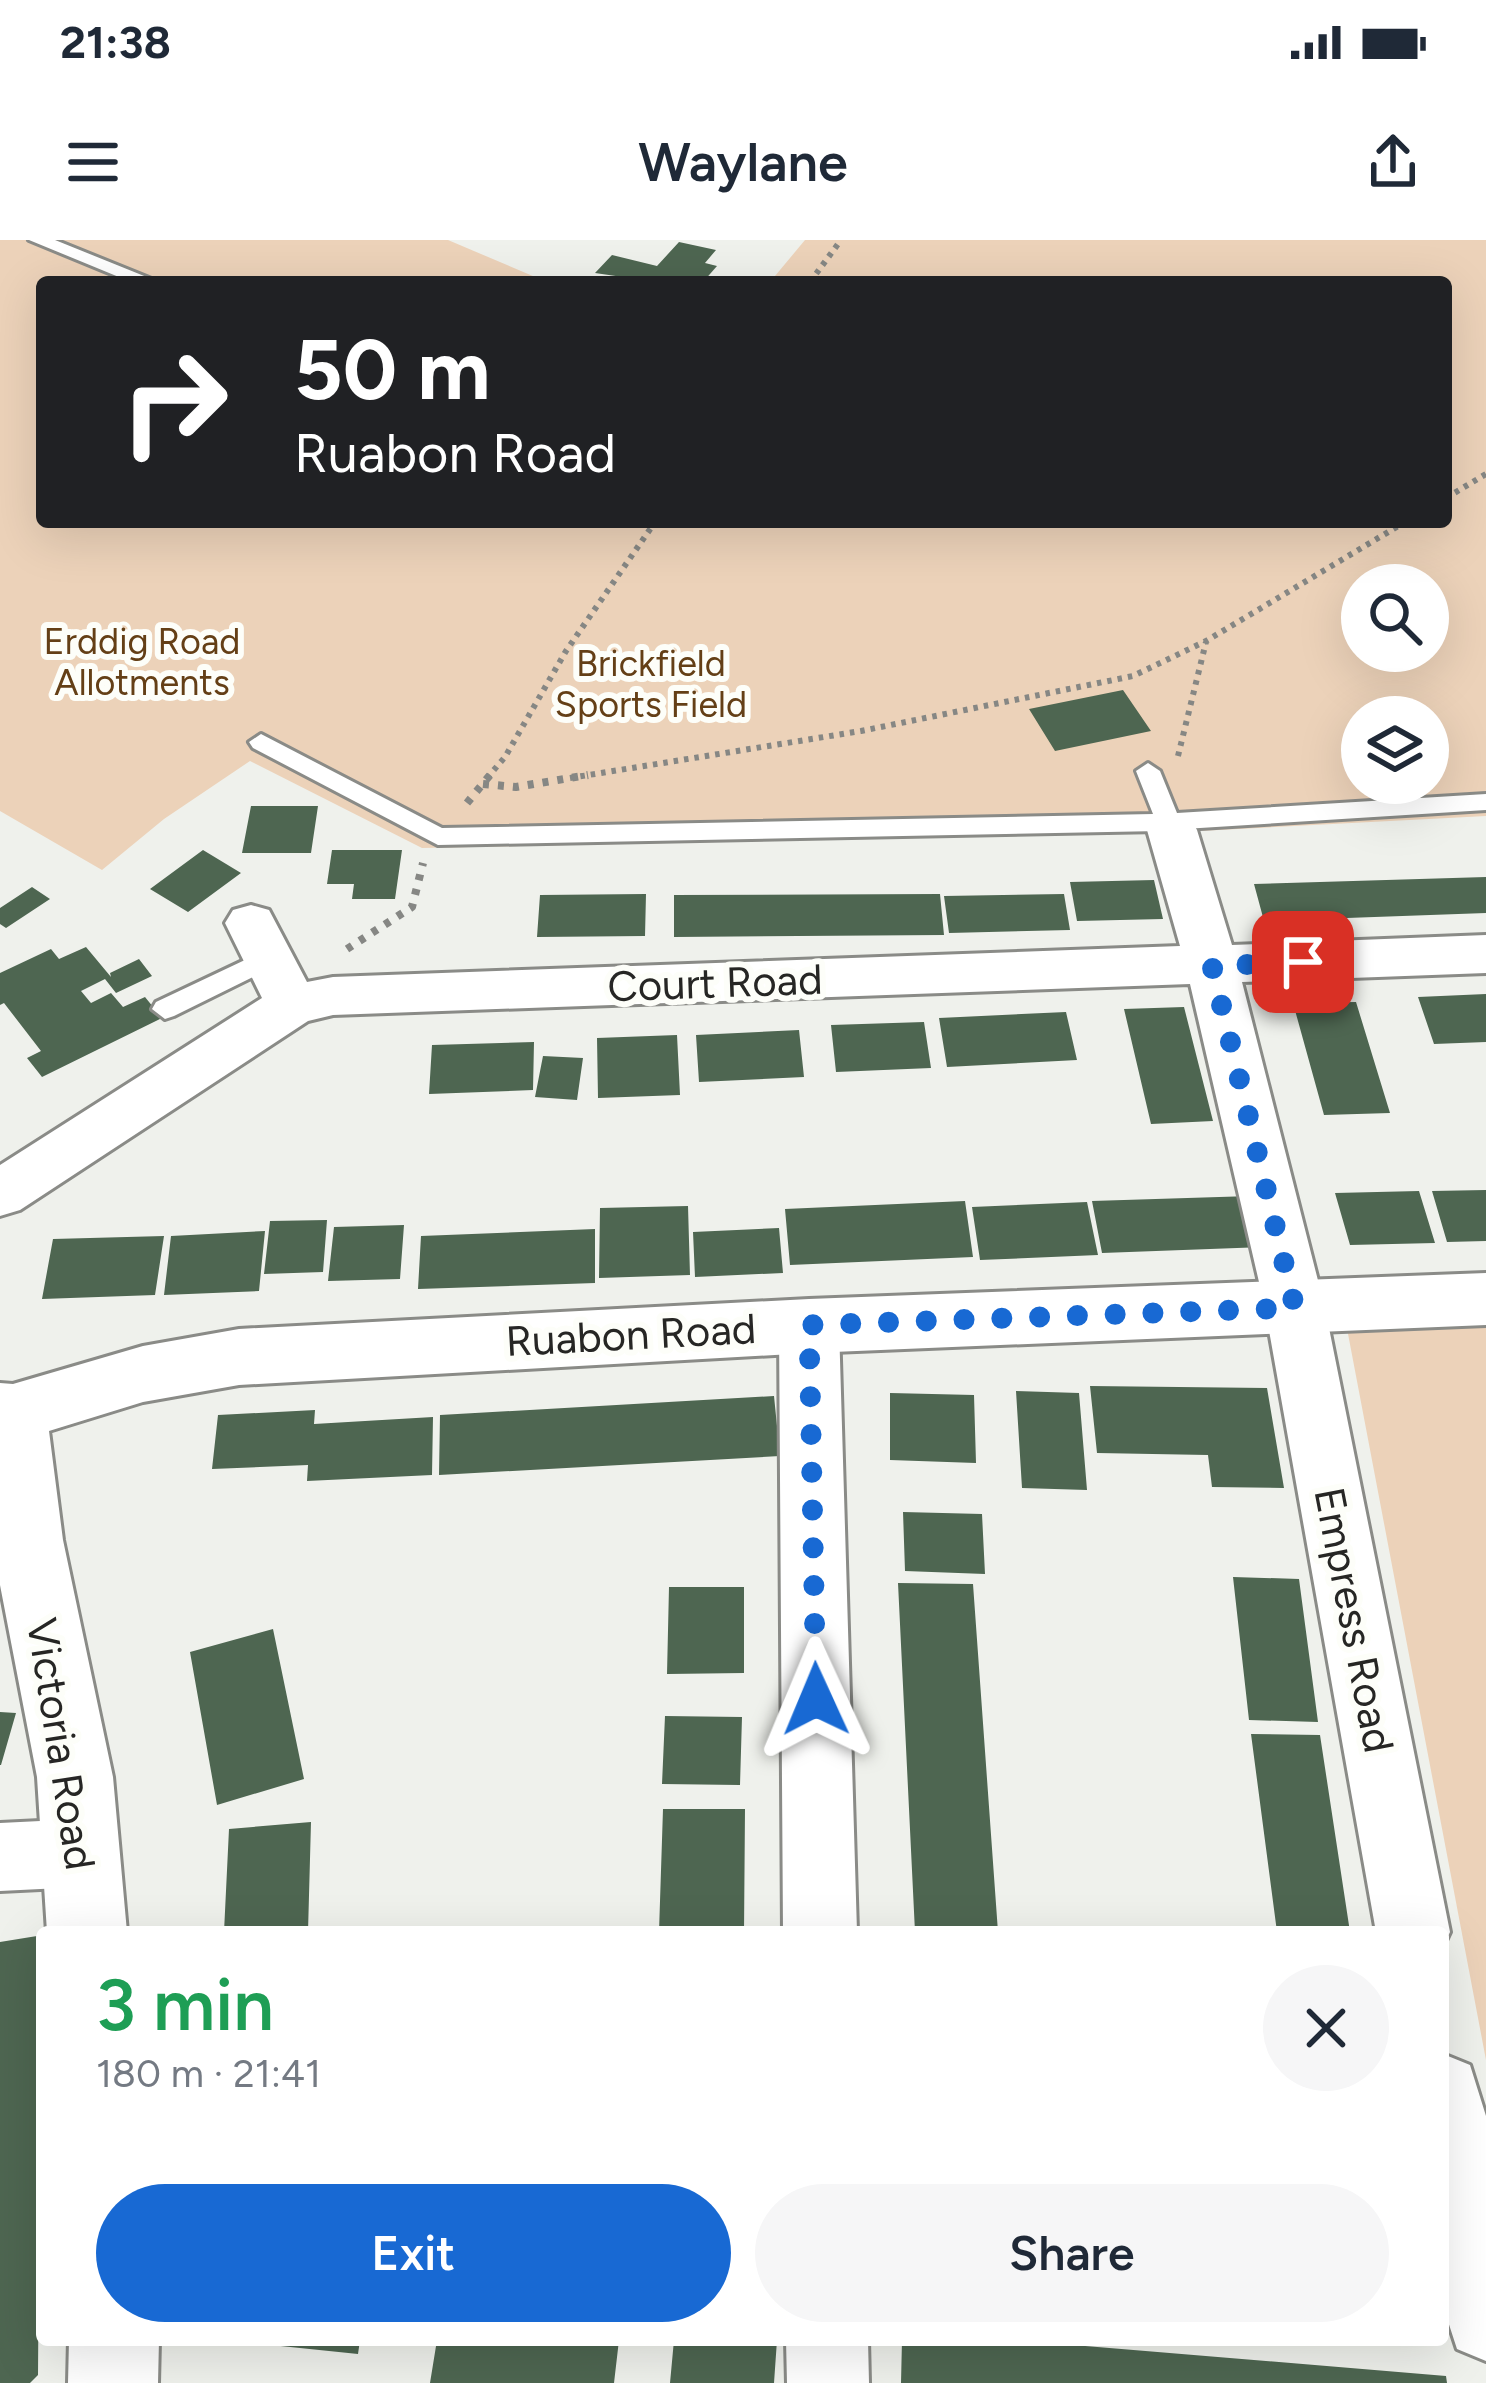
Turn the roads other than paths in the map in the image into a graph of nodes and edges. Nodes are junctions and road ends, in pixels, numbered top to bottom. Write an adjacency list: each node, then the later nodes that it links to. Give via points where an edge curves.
1 (38, 240): 2 (lane)
2 (133, 276)
3 (262, 742): 6 (lane, via 437,837)
4 (1148, 771): 6 (lane)
5 (1486, 802): 6 (lane)
6 (1170, 826): 9 (street, Empress Road)
7 (260, 940): 10 (street); 11 (lane)
8 (1486, 954): 9 (street, Court Road)
9 (1212, 966): 10 (street, Court Road, via 333,996); 14 (street, Empress Road)
10 (292, 1005): 12 (street, Court Road)
11 (165, 1009)
12 (0, 1194)
13 (1486, 1299): 14 (main road, Ruabon Road)
14 (1295, 1308): 15 (main road, Ruabon Road); 21 (street, Empress Road)
15 (809, 1325): 16 (main road, Ruabon Road, via 239,1357); 20 (street)
16 (6, 1413): 17 (main road, Victoria Road, via 75,1777)
17 (81, 1853): 18 (street); 19 (main road, Victoria Road)
18 (0, 1857)
19 (87, 1926)
20 (820, 1926)
21 (1412, 1926)
22 (1449, 2124): 23 (street)
23 (1486, 2320)
24 (114, 2346): 26 (main road)
25 (827, 2346): 27 (street)
26 (113, 2383)
27 (828, 2383)

